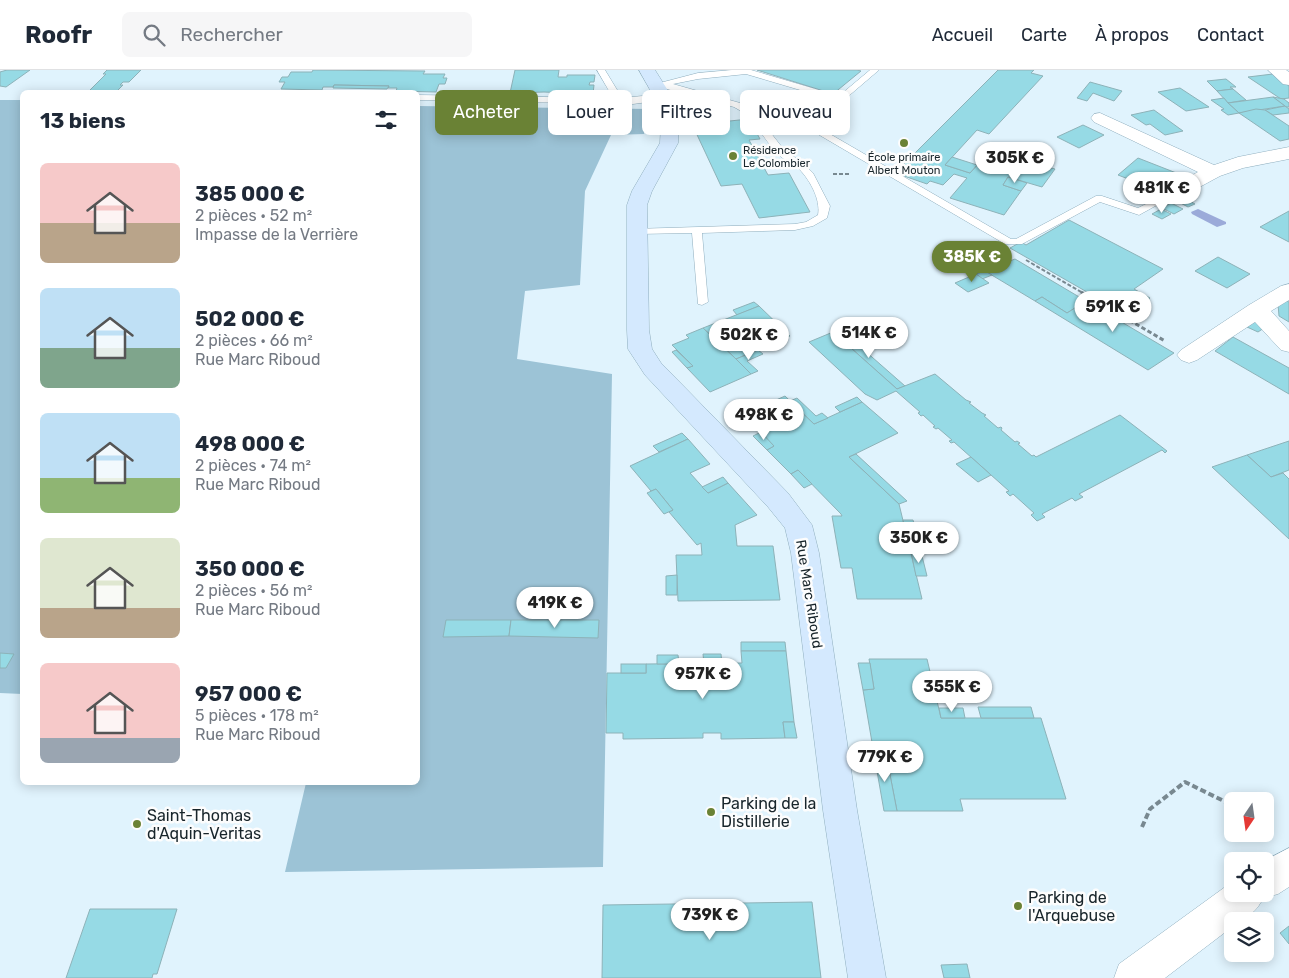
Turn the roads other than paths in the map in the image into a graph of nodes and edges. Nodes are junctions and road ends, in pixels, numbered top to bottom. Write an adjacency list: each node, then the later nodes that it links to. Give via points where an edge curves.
1 (601, 70): 6 (lane)
2 (875, 70): 8 (lane)
3 (1276, 70): 4 (street)
4 (1289, 80)
5 (657, 84): 7 (lane, via 746,71); 9 (lane); 17 (lane, via 749,111 782,153 810,175 825,206 823,216 795,227); 18 (street, Rue Marc Riboud, via 670,124 669,143 640,197)
6 (613, 90)
7 (810, 90)
8 (850, 91)
9 (632, 95)
10 (420, 98): 11 (lane)
11 (548, 100)
12 (1100, 118): 15 (street)
13 (827, 135): 16 (lane, via 1009,242 1018,242 1099,198 1139,212)
14 (1289, 153): 15 (street, via 1238,163)
15 (1213, 172): 16 (street)
16 (1163, 200)
17 (697, 231): 18 (lane); 20 (lane)
18 (637, 232): 27 (street, Rue Marc Riboud, via 640,349 653,369 798,525 805,552 840,810)
19 (1289, 291): 21 (street)
20 (702, 302)
21 (1257, 310): 22 (street); 23 (street)
22 (1289, 345)
23 (1190, 355)
24 (1289, 866): 25 (street)
25 (1274, 875)
26 (1236, 902): 28 (street)
27 (867, 978)
28 (1133, 978)

